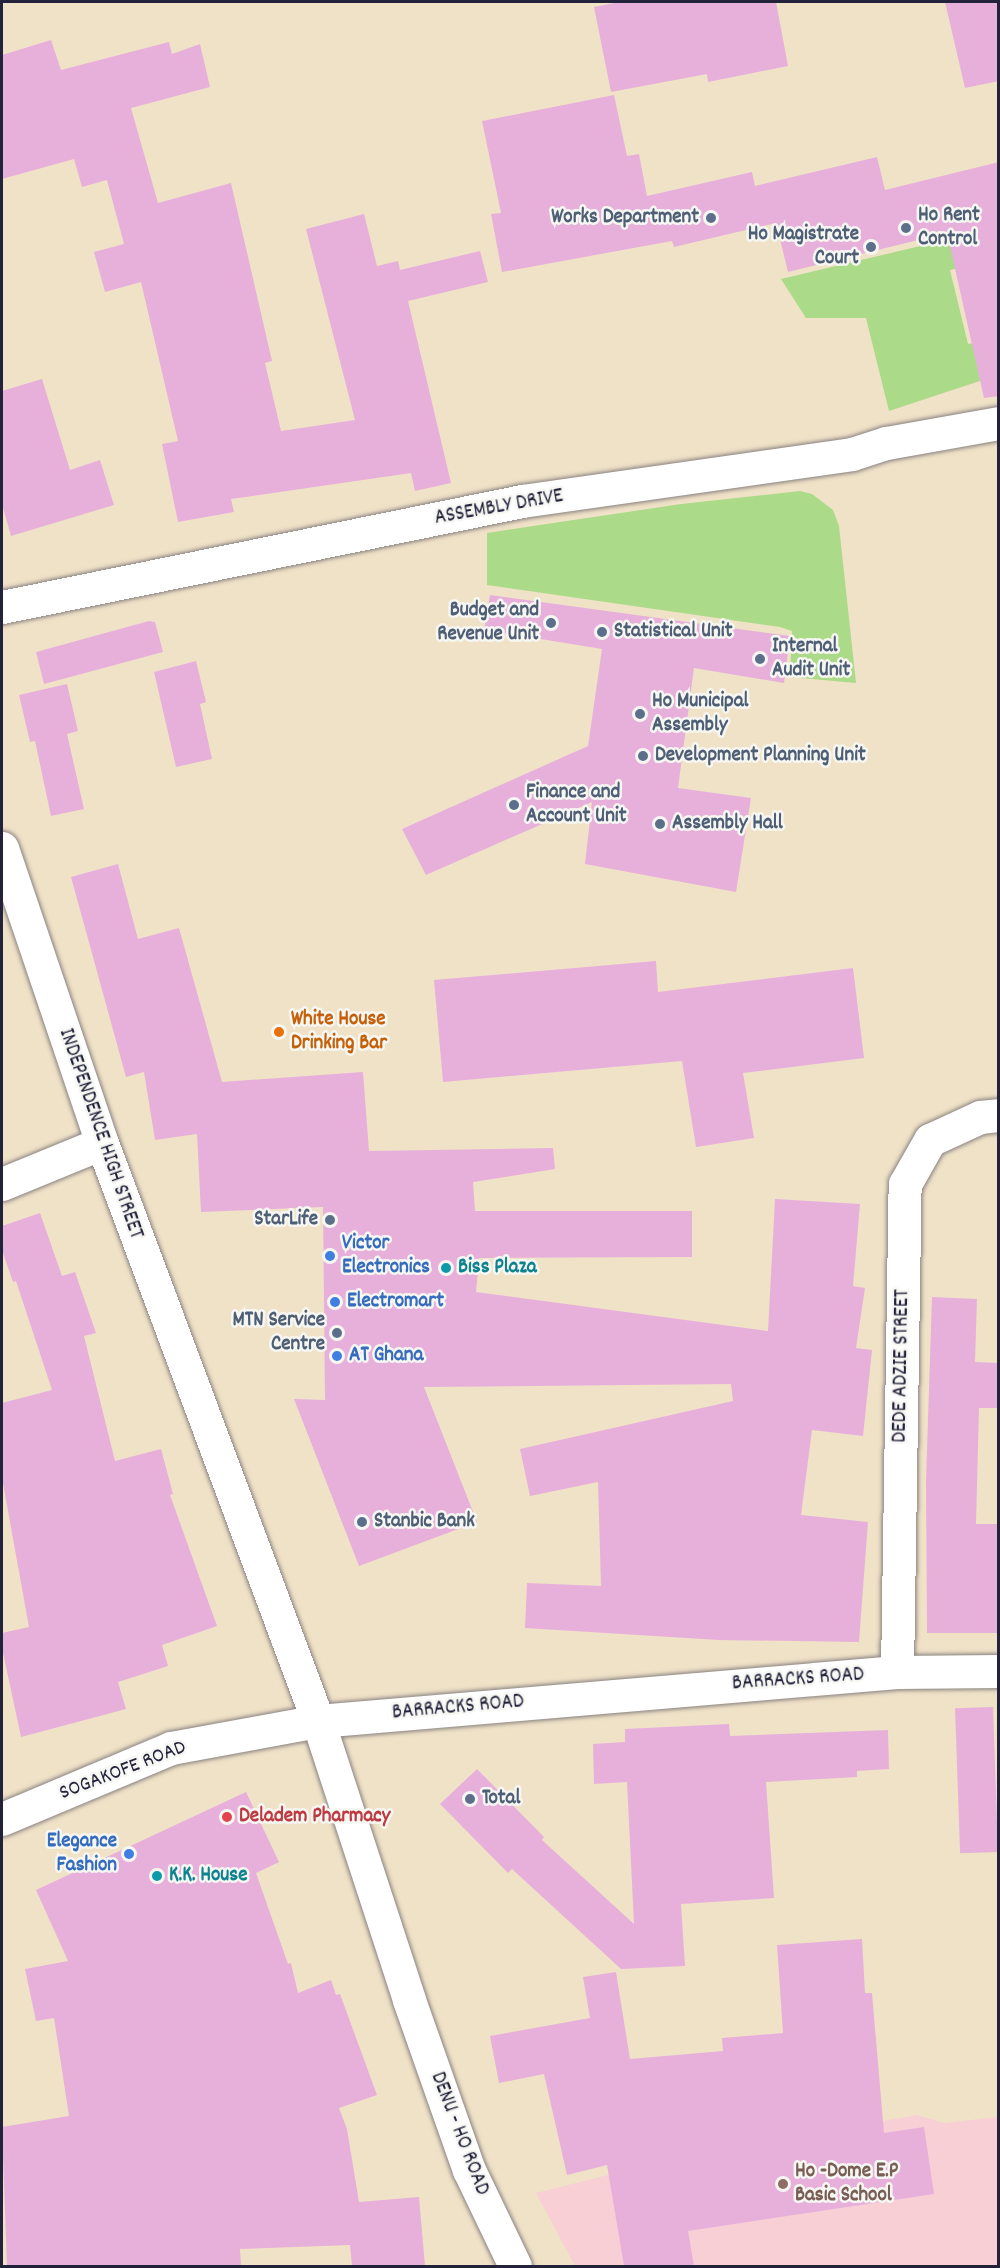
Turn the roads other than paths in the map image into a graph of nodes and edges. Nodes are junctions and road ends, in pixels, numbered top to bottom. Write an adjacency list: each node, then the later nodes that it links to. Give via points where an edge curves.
1 (999, 423): 2 (street, ASSEMBLY DRIVE, via 886,443 852,454 522,501)
2 (2, 607)
3 (2, 848): 5 (street, INDEPENDENCE HIGH STREET)
4 (999, 1115): 8 (street, DEDE ADZIE STREET, via 980,1117 930,1140 905,1184)
5 (102, 1143): 6 (street); 9 (street, INDEPENDENCE HIGH STREET)
6 (2, 1184)
7 (999, 1671): 8 (street, BARRACKS ROAD)
8 (897, 1672): 9 (street, BARRACKS ROAD)
9 (318, 1721): 10 (street, SOGAKOFE ROAD, via 171,1748); 11 (street, DENU - HO ROAD, via 409,2000 470,2170)
10 (2, 1820)
11 (514, 2266)

